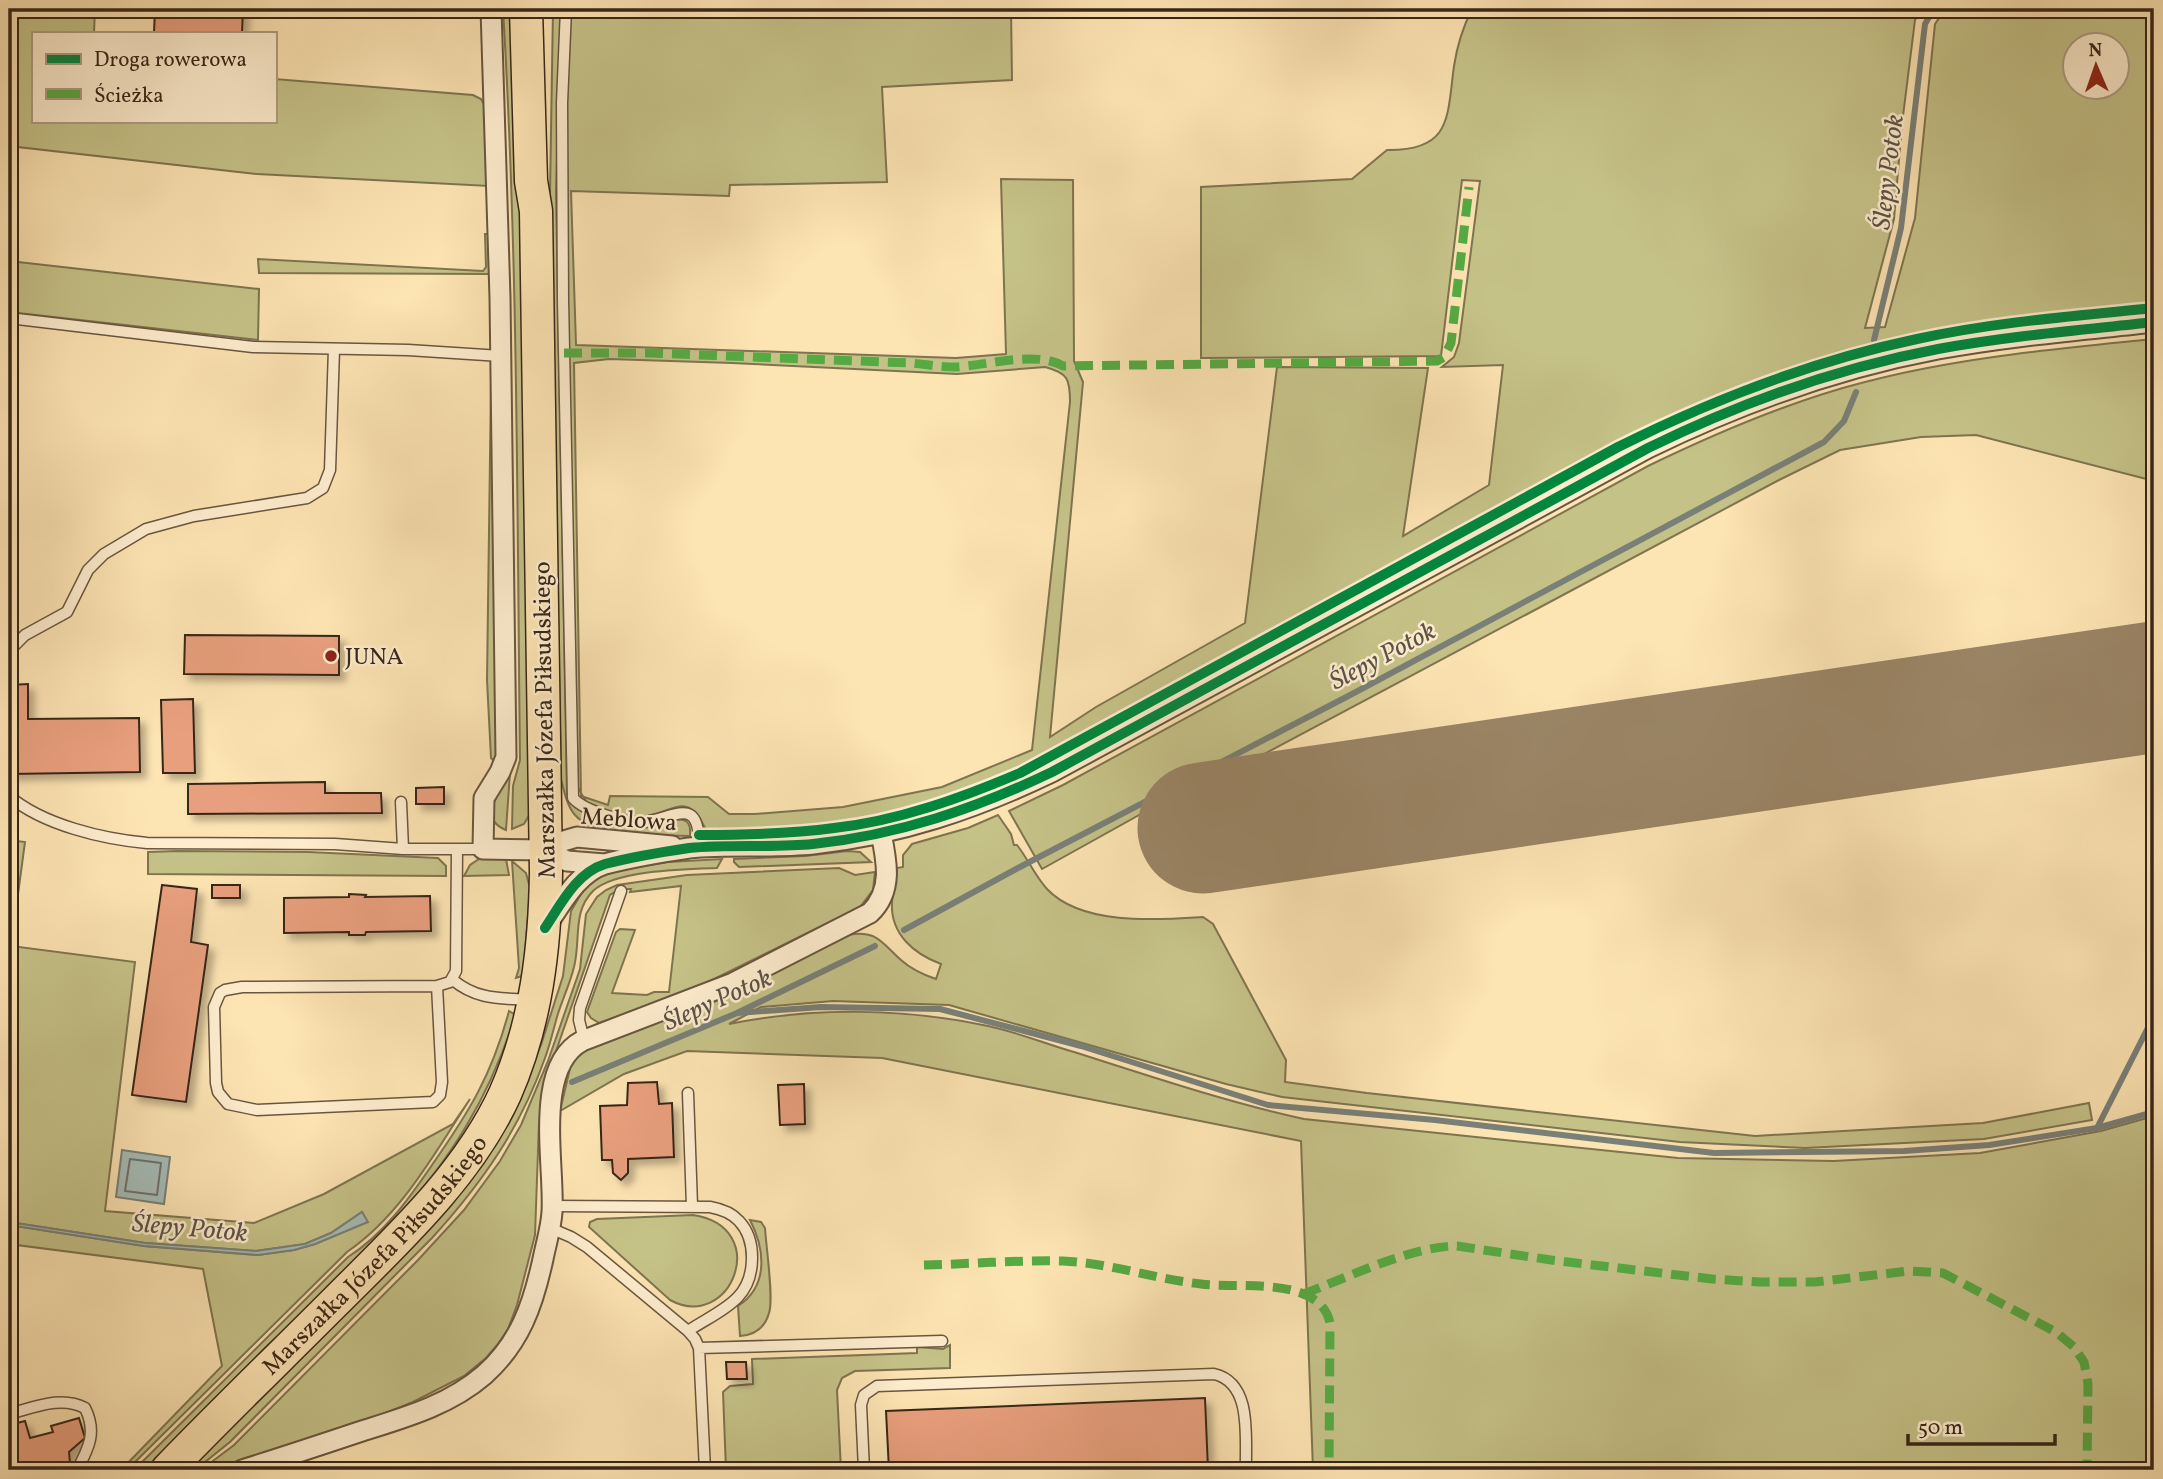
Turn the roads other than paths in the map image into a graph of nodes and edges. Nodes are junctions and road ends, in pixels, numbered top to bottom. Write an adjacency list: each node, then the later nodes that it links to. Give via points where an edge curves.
1 (491, 9): 9 (street)
2 (526, 9): 5 (main road, Marszałka Józefa Piłsudskiego, via 531,181)
3 (546, 9): 5 (main road, Marszałka Józefa Piłsudskiego)
4 (566, 9): 14 (lane, via 563,300 573,798 592,810 632,822 689,814 698,827)
5 (536, 211): 18 (main road, Marszałka Józefa Piłsudskiego)
6 (9, 318): 8 (lane, via 215,344)
7 (2154, 322): 13 (street, Meblowa, via 1936,350 1820,379 1742,405 1648,448 1052,772 956,813)
8 (334, 349): 9 (lane); 10 (lane, via 330,470 323,488 307,498 194,516 146,529 104,554 88,570 67,611 25,635)
9 (500, 356): 17 (street, via 506,757 484,798)
10 (9, 652)
11 (9, 796): 15 (lane, via 51,820 119,841)
12 (401, 802): 15 (lane)
13 (881, 834): 14 (street, Meblowa, via 768,848); 25 (street, via 886,884 881,901 870,913 733,983)
14 (695, 848): 18 (street, Meblowa, via 592,836 567,839); 19 (street, Meblowa)
15 (403, 849): 16 (lane)
16 (457, 849): 17 (lane); 22 (lane)
17 (483, 849): 18 (street)
18 (545, 850): 19 (street, Meblowa, via 567,861); 21 (main road, Marszałka Józefa Piłsudskiego)
19 (605, 864): 21 (street, Meblowa, via 578,882)
20 (621, 891): 25 (lane, via 580,1008)
21 (545, 928): 24 (main road, Marszałka Józefa Piłsudskiego)
22 (453, 980): 23 (lane); 24 (lane, via 478,996)
23 (437, 986): 23 (lane, via 242,986 225,990 213,1013 218,1092 228,1104 257,1110 433,1102 440,1095 442,1082)
24 (534, 1000): 35 (main road, Marszałka Józefa Piłsudskiego, via 504,1097 446,1185 376,1262)
25 (584, 1040): 27 (street, via 563,1059 552,1099)
26 (688, 1093): 28 (lane)
27 (552, 1206): 28 (lane); 29 (street)
28 (692, 1206): 30 (lane, via 723,1209 740,1222 749,1239 751,1267 739,1297)
29 (550, 1228): 30 (lane, via 587,1247); 36 (street, via 522,1329 500,1360 474,1382 421,1412)
30 (688, 1331): 32 (lane)
31 (942, 1341): 32 (lane)
32 (699, 1348): 37 (lane)
33 (9, 1414): 34 (lane, via 58,1402 85,1408 92,1438)
34 (77, 1470)
35 (167, 1470)
36 (242, 1470)
37 (705, 1470)
38 (864, 1470): 39 (lane, via 861,1405 864,1395 877,1386 1214,1374 1227,1377 1241,1399)
39 (1246, 1470)

